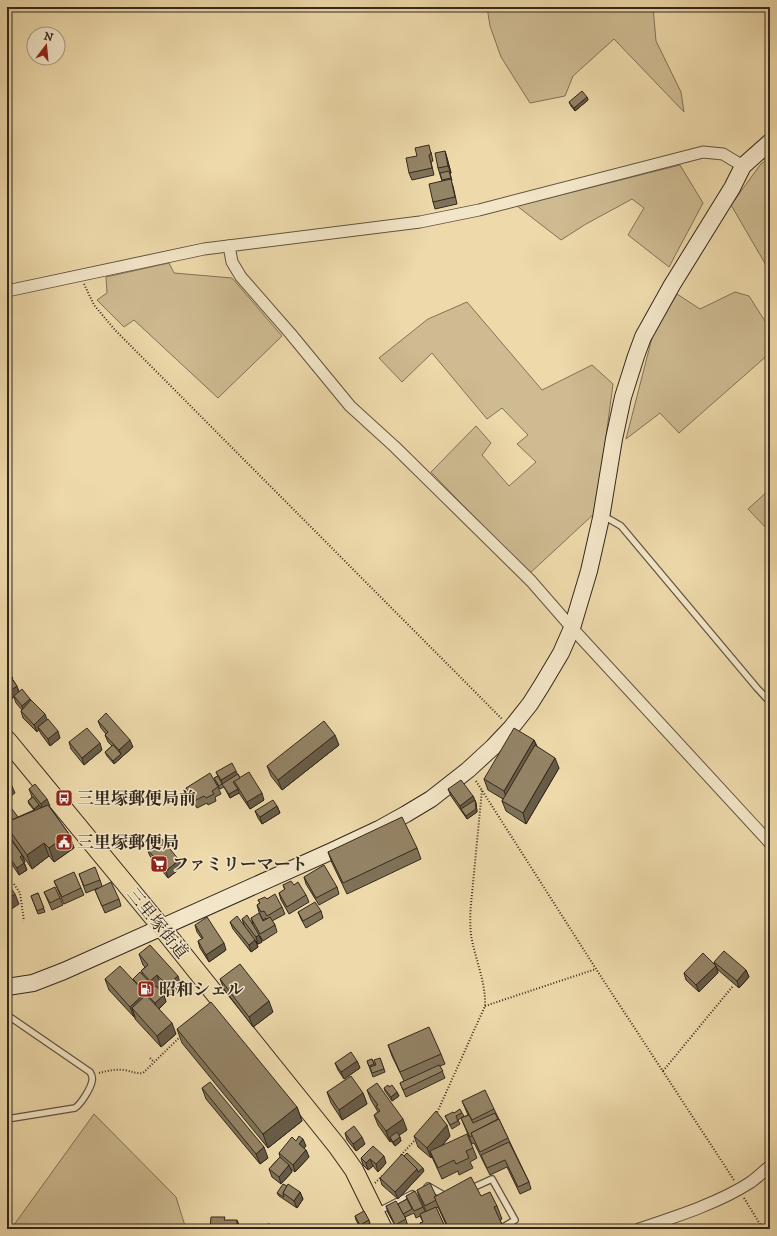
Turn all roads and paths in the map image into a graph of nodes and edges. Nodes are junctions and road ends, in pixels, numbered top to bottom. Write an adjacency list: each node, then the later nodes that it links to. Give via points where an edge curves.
1 (770, 142): 2 (street)
2 (743, 166): 3 (street, via 723,154 703,152 479,210 420,222); 6 (street, via 643,337 614,439)
3 (228, 246): 4 (street); 7 (street, via 232,262 240,277 350,406 531,581)
4 (83, 276): 5 (street); 9 (path, via 94,305 115,330)
5 (7, 291)
6 (601, 518): 7 (street); 8 (lane, via 609,518 621,526)
7 (572, 628): 9 (street, via 542,685); 13 (street)
8 (770, 702)
9 (511, 728): 11 (street)
10 (7, 740): 16 (main road, 三里塚街道)
11 (468, 770): 12 (path); 16 (street, via 431,799 379,829)
12 (482, 789): 17 (path); 20 (path, via 470,920)
13 (770, 843)
14 (14, 884): 15 (path, via 20,893)
15 (24, 921)
16 (162, 928): 19 (street, via 33,983); 36 (main road, 三里塚街道, via 337,1146)
17 (596, 969): 20 (path); 25 (path)
18 (733, 986): 25 (path)
19 (7, 987)
20 (485, 1006): 28 (path)
21 (7, 1015): 26 (lane)
22 (182, 1035): 24 (path)
23 (150, 1058): 24 (path)
24 (154, 1062): 26 (path, via 143,1073 110,1070)
25 (663, 1071): 33 (path)
26 (92, 1075): 27 (lane, via 92,1084 75,1108)
27 (7, 1119)
28 (434, 1121)
29 (418, 1137): 30 (path)
30 (397, 1160)
31 (770, 1166): 33 (street)
32 (386, 1171): 36 (path)
33 (739, 1189): 42 (street, via 677,1216); 43 (path)
34 (422, 1190): 38 (lane, via 428,1186 450,1198)
35 (464, 1192): 41 (lane, via 492,1179 516,1220 505,1226)
36 (366, 1193): 39 (main road, 三里塚街道)
37 (415, 1193): 39 (lane)
38 (457, 1195)
39 (375, 1213): 40 (main road, 三里塚街道)
40 (383, 1229)
41 (507, 1229)
42 (639, 1229)
43 (763, 1229)

